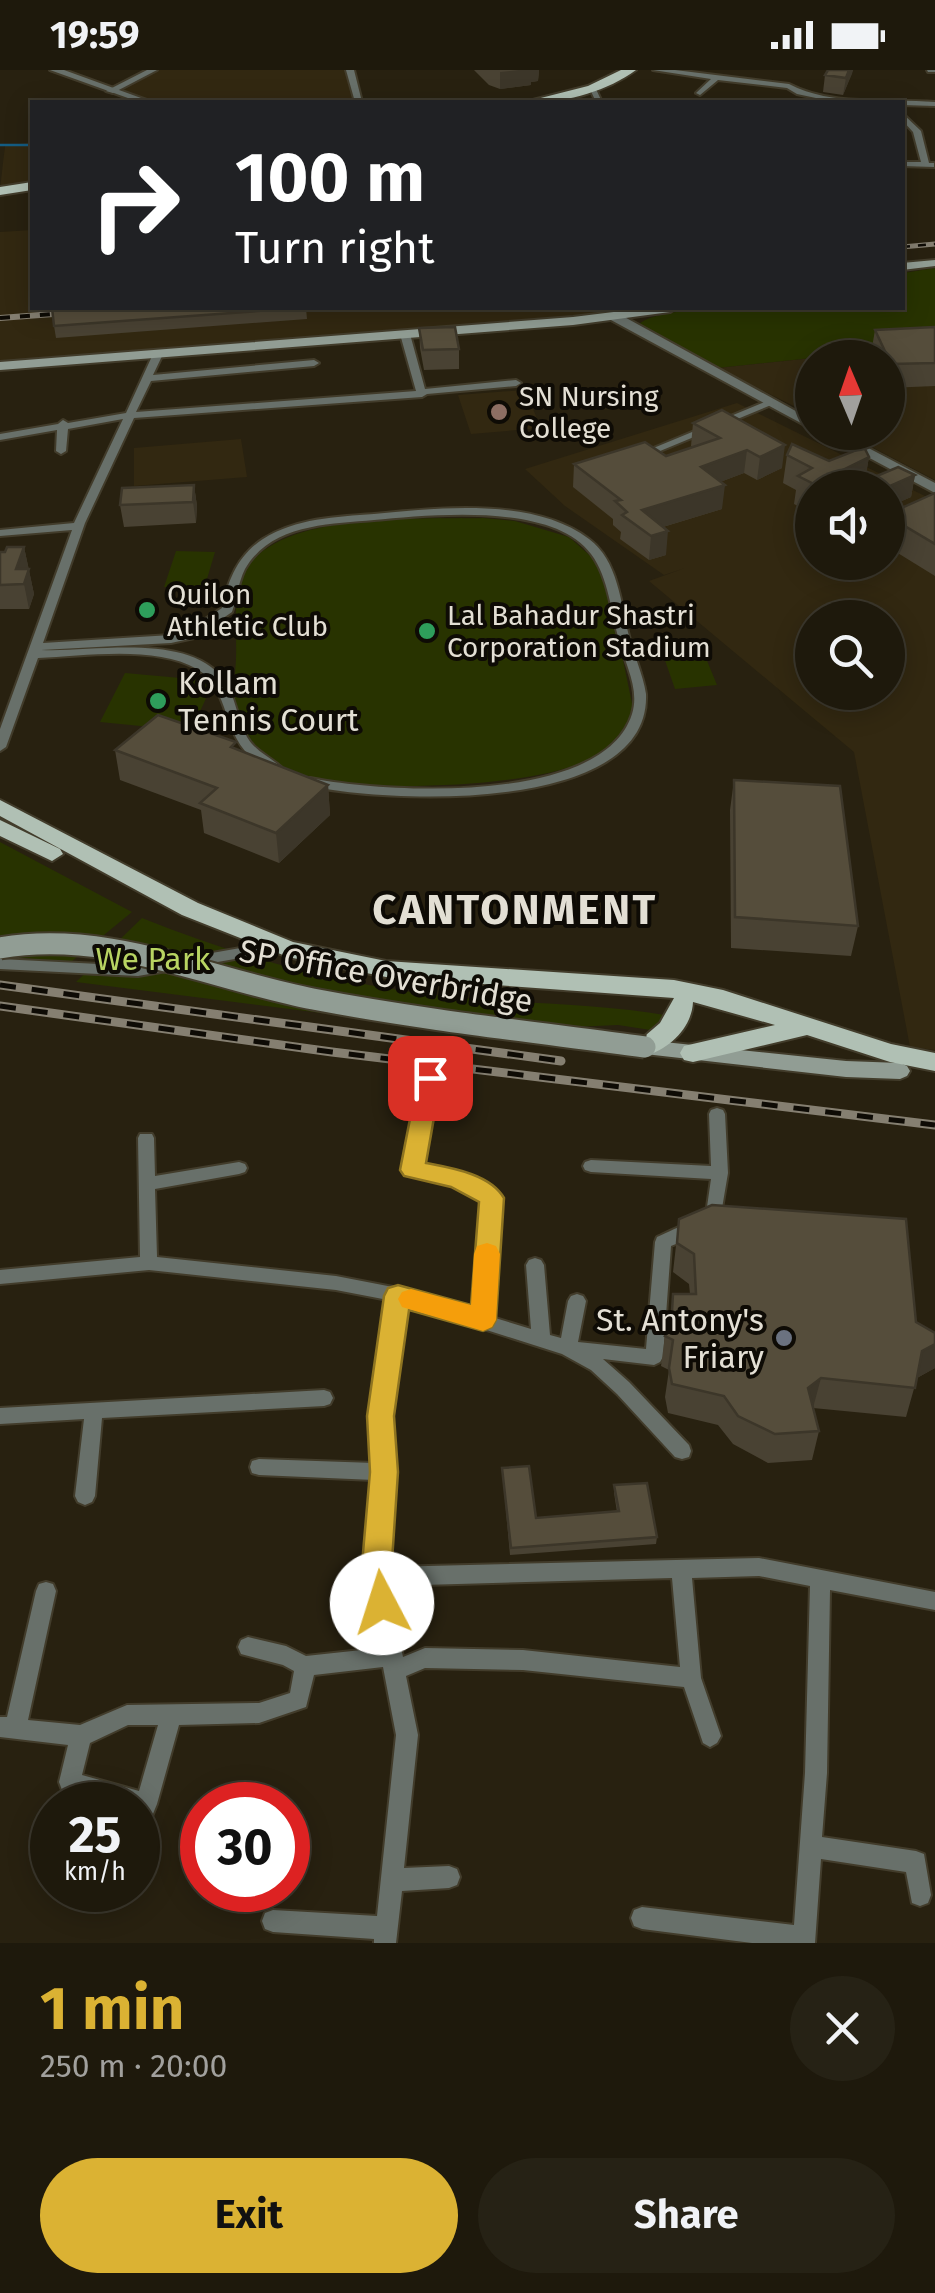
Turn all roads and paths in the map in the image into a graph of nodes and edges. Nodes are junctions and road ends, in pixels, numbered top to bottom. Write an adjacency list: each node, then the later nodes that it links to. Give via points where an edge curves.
1 (55, 70): 10 (street)
2 (153, 70): 10 (street)
3 (350, 70): 14 (street)
4 (630, 70): 8 (main road)
5 (658, 70): 6 (street)
6 (685, 73): 7 (street); 9 (street)
7 (717, 77): 11 (street); 12 (street, via 790,86)
8 (592, 90): 15 (main road); 16 (street)
9 (676, 90)
10 (110, 91): 13 (street)
11 (700, 93)
12 (796, 98): 17 (street)
13 (140, 100)
14 (358, 100)
15 (541, 100)
16 (598, 100)
17 (852, 100)
18 (905, 101): 19 (street)
19 (934, 102)
20 (905, 119): 21 (street)
21 (917, 131): 22 (street); 24 (street)
22 (935, 132)
23 (905, 143): 24 (street)
24 (920, 143): 26 (street)
25 (905, 164): 26 (street)
26 (930, 165)
27 (30, 186): 28 (main road)
28 (0, 192)
29 (935, 263): 30 (main road)
30 (905, 267)
31 (658, 310): 32 (main road)
32 (615, 317): 33 (main road); 40 (street)
33 (405, 334): 34 (main road); 39 (street)
34 (158, 354): 36 (main road); 37 (street)
35 (314, 363): 37 (street)
36 (0, 366)
37 (148, 378): 41 (street)
38 (516, 382): 39 (street)
39 (421, 392): 41 (street)
40 (771, 403): 42 (street); 47 (street)
41 (130, 415): 43 (street); 49 (street)
42 (795, 415)
43 (63, 423): 44 (street); 46 (street)
44 (0, 437)
45 (861, 450): 48 (street)
46 (61, 451)
47 (644, 454)
48 (935, 490)
49 (79, 526): 50 (street); 51 (street)
50 (0, 533)
51 (33, 651): 51 (street, via 152,652 193,663 218,681 245,744 289,774 336,788 446,792 573,774 626,737 640,710 604,568 586,542 511,515 462,512 290,528 253,550 235,570 228,610 190,635); 52 (street)
52 (0, 747)
53 (0, 807): 59 (main road, via 190,908 288,949 386,969 674,990)
54 (0, 827): 56 (main road, via 201,930)
55 (0, 948): 61 (main road, SP Office Overbridge, bridge, via 98,946 268,990)
56 (258, 950): 57 (street, via 138,971); 58 (main road, via 386,981)
57 (0, 964)
58 (682, 1004): 60 (main road); 61 (main road, via 666,1035)
59 (808, 1027): 60 (main road); 63 (main road)
60 (782, 1032): 62 (main road); 64 (main road)
61 (645, 1046): 62 (main road, SP Office Overbridge)
62 (693, 1053): 64 (main road, SP Office Overbridge)
63 (935, 1062)
64 (900, 1070): 66 (main road)
65 (430, 1078): 78 (street, via 412,1170 457,1178 492,1198)
66 (935, 1078)
67 (717, 1114): 71 (street)
68 (146, 1138): 72 (street)
69 (592, 1166): 71 (street)
70 (239, 1168): 72 (street)
71 (720, 1173): 80 (street, via 715,1220 663,1242 654,1357)
72 (148, 1184): 73 (street)
73 (149, 1264): 75 (street); 76 (street)
74 (535, 1265): 79 (street)
75 (0, 1277)
76 (398, 1296): 78 (street); 86 (street, via 380,1416)
77 (577, 1301): 80 (street)
78 (483, 1320): 79 (street)
79 (541, 1339): 80 (street)
80 (568, 1348): 84 (street, via 624,1388)
81 (324, 1398): 82 (street)
82 (94, 1411): 83 (street); 87 (street)
83 (0, 1416)
84 (682, 1451)
85 (259, 1468): 86 (street)
86 (384, 1472): 89 (street)
87 (85, 1496)
88 (681, 1568): 89 (street); 90 (street, via 760,1567); 96 (street)
89 (376, 1576): 94 (street)
90 (820, 1577): 92 (street); 103 (street)
91 (46, 1591): 98 (street)
92 (935, 1600)
93 (248, 1647): 95 (street)
94 (395, 1663): 95 (street); 96 (street, via 523,1660); 105 (street, via 408,1736)
95 (305, 1666): 97 (street, via 299,1700 259,1713)
96 (691, 1678): 100 (street)
97 (170, 1716): 99 (street, via 127,1715); 102 (street)
98 (7, 1728): 99 (street)
99 (81, 1736): 101 (street)
100 (710, 1736)
101 (70, 1782)
102 (151, 1782)
103 (810, 1846): 106 (street, via 916,1862); 110 (street)
104 (449, 1877): 105 (street)
105 (392, 1880): 109 (street)
106 (920, 1895)
107 (642, 1918): 110 (street)
108 (273, 1921): 109 (street)
109 (386, 1936)
110 (803, 1940)

